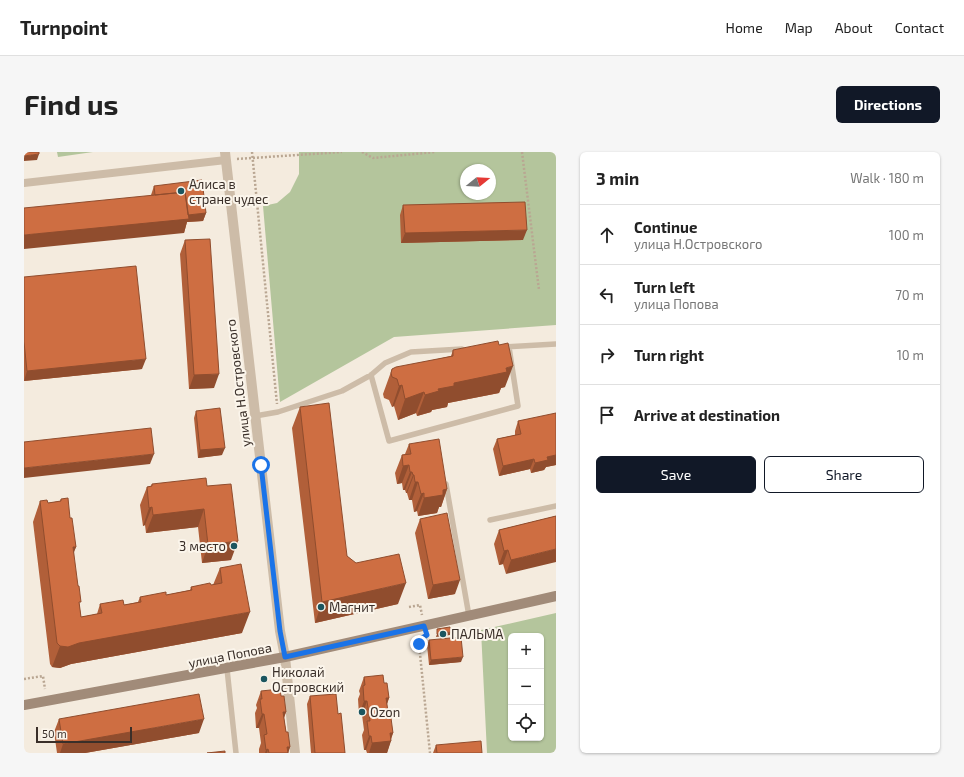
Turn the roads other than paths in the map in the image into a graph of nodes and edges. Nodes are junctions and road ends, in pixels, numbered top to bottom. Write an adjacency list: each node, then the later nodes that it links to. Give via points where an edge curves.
1 (226, 156): 2 (street); 8 (street, улица Н.Островского)
2 (24, 183)
3 (556, 344): 4 (lane)
4 (509, 347): 5 (lane); 7 (lane, via 518,406 389,441)
5 (494, 348)
6 (471, 349): 7 (lane, via 411,352 385,363)
7 (371, 375): 8 (lane, via 342,391 278,412)
8 (255, 416): 14 (street, улица Н.Островского)
9 (444, 476): 13 (lane)
10 (556, 506): 11 (lane)
11 (490, 520)
12 (556, 596): 13 (main road, улица Попова)
13 (469, 616): 14 (main road, улица Попова)
14 (285, 657): 15 (main road, улица Попова); 18 (street, улица Н.Островского)
15 (226, 669): 16 (main road, улица Попова); 17 (lane)
16 (24, 705)
17 (236, 753)
18 (295, 753)

